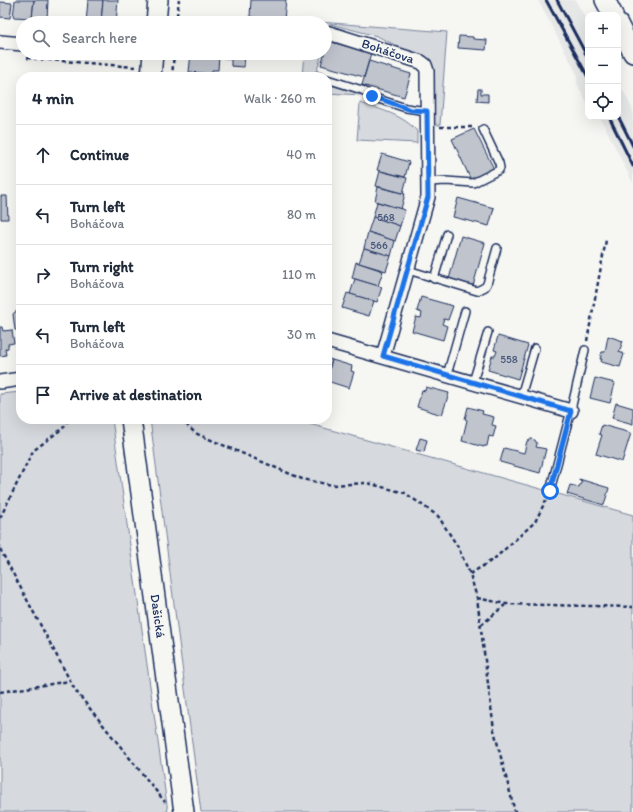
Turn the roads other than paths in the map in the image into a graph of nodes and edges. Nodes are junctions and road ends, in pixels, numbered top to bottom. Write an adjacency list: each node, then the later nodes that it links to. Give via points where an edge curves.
1 (158, 0): 4 (main road)
2 (605, 0): 3 (main road)
3 (611, 12)
4 (157, 16)
5 (621, 30): 9 (main road)
6 (332, 34): 13 (street, Boháčova, via 421,62 427,71)
7 (0, 42): 8 (street)
8 (16, 43)
9 (633, 52)
10 (149, 60): 11 (main road)
11 (143, 72)
12 (332, 81): 13 (lane, via 406,108)
13 (427, 111): 15 (street, Boháčova)
14 (483, 129): 15 (lane, via 499,163 499,170 473,183)
15 (429, 182): 18 (street, Boháčova, via 426,206)
16 (447, 234): 19 (lane)
17 (497, 248): 19 (lane, via 487,284 481,290)
18 (408, 270): 19 (lane); 25 (street, Boháčova)
19 (434, 279)
20 (465, 311): 26 (lane)
21 (488, 332): 29 (lane)
22 (332, 342): 25 (street)
23 (535, 348): 30 (lane)
24 (585, 350): 31 (lane)
25 (383, 356): 26 (street)
26 (448, 375): 29 (street)
27 (16, 380): 28 (street)
28 (0, 382)
29 (473, 382): 30 (street)
30 (521, 396): 31 (street)
31 (571, 411): 33 (lane)
32 (132, 424): 34 (main road, Dašická)
33 (550, 491)
34 (176, 809)

